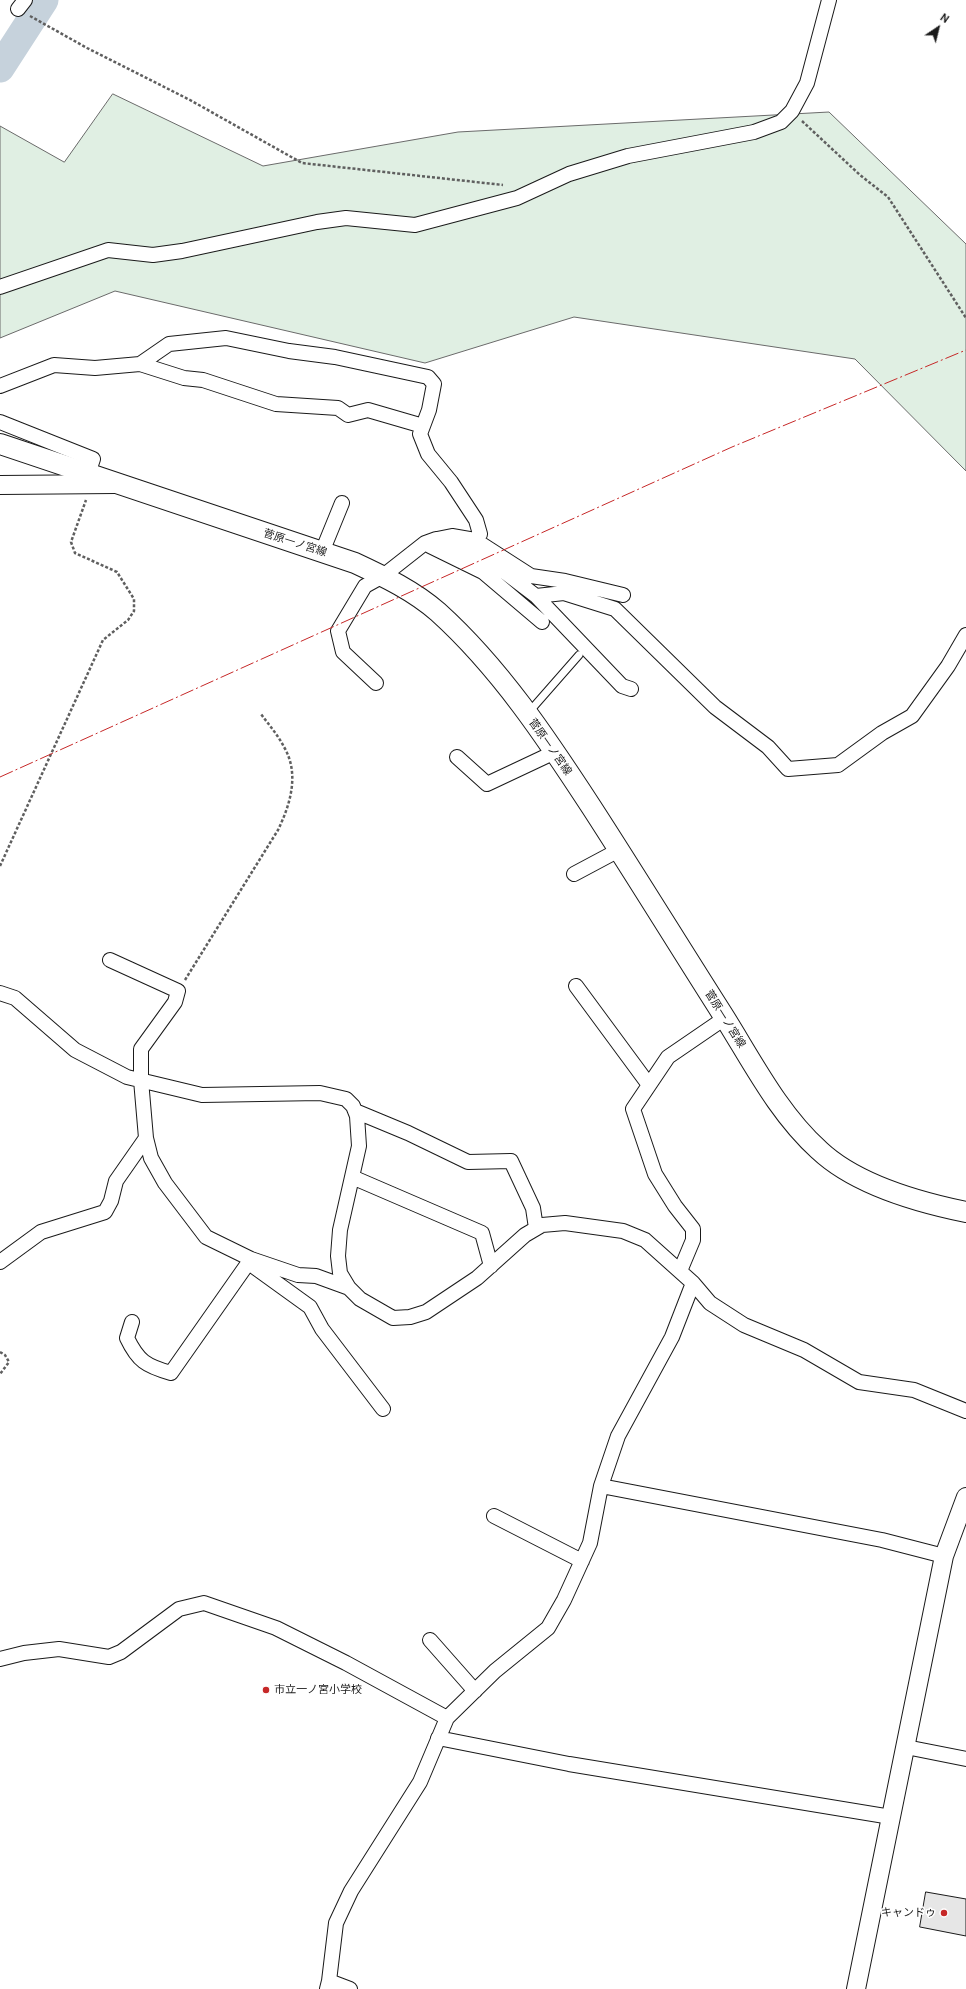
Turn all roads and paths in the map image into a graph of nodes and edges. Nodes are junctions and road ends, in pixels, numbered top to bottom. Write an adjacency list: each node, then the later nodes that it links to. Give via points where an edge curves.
1 (829, 0): 3 (street, via 807,83)
2 (21, 5): 4 (path, via 87,48 190,100 302,162)
3 (792, 111): 5 (street, via 781,122 754,132 628,156 569,174 518,198 415,224 346,218 153,255 108,250); 6 (path, via 822,141 888,197)
4 (505, 186)
5 (0, 287)
6 (966, 318)
7 (140, 364): 8 (street, via 95,368 54,365); 10 (street, via 184,378 203,380 276,404 338,408 348,415 368,410); 10 (street, via 169,344 226,338 289,351 335,356 428,377 434,384)
8 (0, 386)
9 (0, 422): 12 (street, via 93,459)
10 (423, 426): 15 (street, via 420,434 428,454 451,482 476,520 480,534)
11 (0, 444): 12 (main road, 菅原一ノ宮線)
12 (89, 480): 13 (street); 17 (main road, 菅原一ノ宮線, via 116,484); 31 (path, via 71,542 75,553 117,572 134,599 134,611 128,620 103,640)
13 (0, 485)
14 (342, 503): 17 (street)
15 (475, 540): 16 (street, via 452,536); 19 (street, via 531,576)
16 (430, 541): 18 (street); 20 (street, via 490,561); 21 (street, via 483,572)
17 (322, 552): 18 (main road, 菅原一ノ宮線)
18 (383, 576): 24 (street, via 365,586 338,631 343,652); 27 (main road, 菅原一ノ宮線, via 406,588 437,611 471,644)
19 (623, 595)
20 (536, 596): 22 (street, via 564,593 615,609 715,707 768,746 788,769 838,765 882,733 912,716 948,666); 25 (street, via 622,686)
21 (542, 622)
22 (966, 635)
23 (579, 655): 27 (lane)
24 (376, 683)
25 (631, 689)
26 (261, 714): 35 (path, via 285,748 291,768 292,791 288,810)
27 (528, 715): 28 (main road, 菅原一ノ宮線)
28 (555, 752): 29 (street, via 487,784); 30 (main road, 菅原一ノ宮線)
29 (457, 757)
30 (619, 850): 32 (street); 37 (main road, 菅原一ノ宮線)
31 (0, 866)
32 (574, 874)
33 (110, 960): 35 (street)
34 (576, 986): 39 (street)
35 (178, 991): 38 (street, via 175,1002 141,1049)
36 (0, 993): 38 (street, via 15,998 75,1050 127,1077)
37 (725, 1018): 39 (street, via 668,1057); 43 (main road, 菅原一ノ宮線, via 777,1103 819,1151 859,1178 926,1204)
38 (141, 1080): 40 (street, via 202,1095 320,1093 346,1100); 41 (street)
39 (649, 1085): 48 (street, via 633,1109 655,1174 693,1229 692,1240)
40 (355, 1111): 42 (street, via 359,1146); 44 (street, via 408,1132 468,1162 511,1161 533,1208)
41 (146, 1138): 45 (street, via 151,1158 165,1183 206,1237); 46 (street, via 116,1181 105,1212 41,1232)
42 (352, 1177): 47 (street, via 482,1233); 51 (street, via 340,1230 338,1256 340,1273)
43 (966, 1212)
44 (536, 1228): 47 (street); 48 (street, via 565,1223 623,1231 645,1240)
45 (250, 1261): 49 (street); 52 (street); 53 (street, via 170,1373 155,1369 135,1355 127,1338)
46 (0, 1262)
47 (491, 1266): 51 (street, via 426,1312 410,1317 393,1318 371,1307)
48 (680, 1271): 50 (street)
49 (293, 1273): 51 (street, via 316,1276); 52 (street)
50 (693, 1283): 57 (street, via 710,1303 744,1325 804,1350 859,1382 914,1390); 58 (street, via 672,1337 618,1436)
51 (349, 1288)
52 (310, 1308): 56 (street, via 322,1329)
53 (132, 1322)
54 (0, 1352): 55 (path, via 5,1355 8,1362)
55 (0, 1374)
56 (383, 1409)
57 (966, 1411)
58 (601, 1486): 62 (street, via 874,1539); 63 (street, via 590,1543)
59 (966, 1497): 61 (street)
60 (494, 1516): 63 (street)
61 (962, 1521): 62 (street)
62 (944, 1556): 69 (street)
63 (582, 1561): 66 (street, via 548,1628)
64 (430, 1640): 66 (street)
65 (0, 1659): 67 (street, via 59,1649 109,1657 121,1652 180,1609 204,1603 276,1628)
66 (475, 1691): 67 (street)
67 (447, 1718): 68 (street)
68 (438, 1738): 71 (street, via 569,1764); 72 (street, via 420,1782 352,1891 336,1923)
69 (906, 1747): 70 (street); 71 (street)
70 (966, 1759)
71 (891, 1817): 74 (street)
72 (328, 1985): 73 (street)
73 (350, 1989)
74 (856, 1989)

